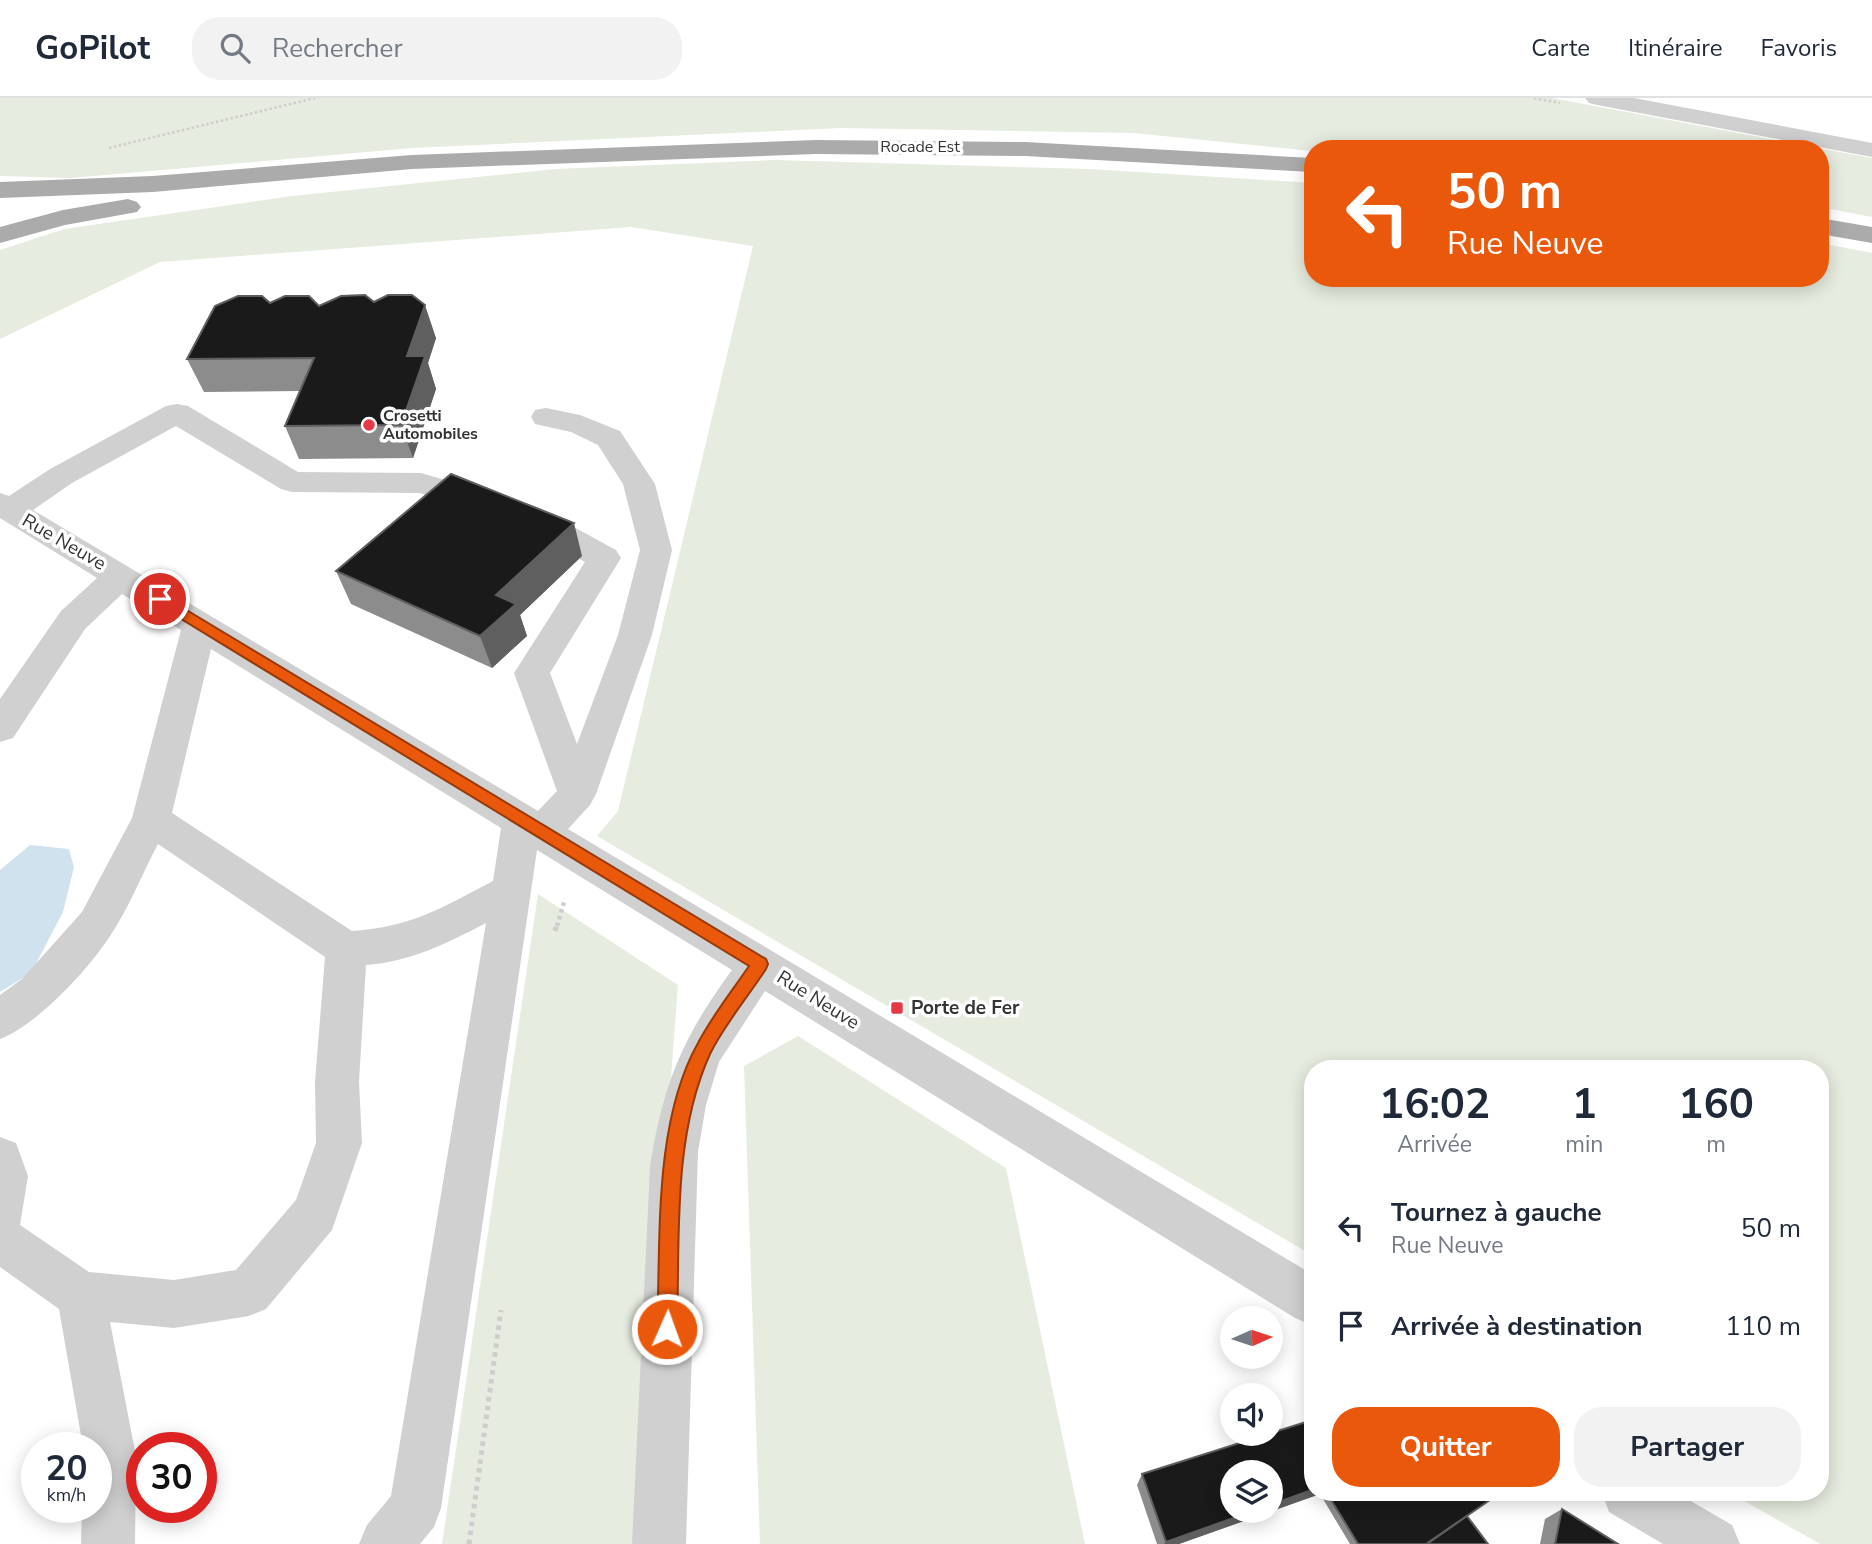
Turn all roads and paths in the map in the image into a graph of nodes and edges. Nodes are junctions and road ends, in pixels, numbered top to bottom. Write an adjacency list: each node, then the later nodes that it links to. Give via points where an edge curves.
1 (314, 98): 5 (path)
2 (1597, 98): 3 (street)
3 (1819, 140)
4 (1829, 142): 6 (street)
5 (106, 149)
6 (1872, 150)
7 (526, 158): 8 (main road, Rocade Est, via 886,146); 9 (main road); 11 (main road, via 118,209)
8 (1304, 165)
9 (0, 190)
10 (1829, 228): 12 (main road)
11 (0, 235)
12 (1872, 235)
13 (546, 417): 18 (street, via 580,424 609,438 639,484 656,550 635,635)
14 (5, 507): 15 (street, Rue Neuve); 18 (street, via 177,413 292,482 421,483 526,515 604,558 532,673)
15 (121, 575): 16 (street, Rue Neuve); 17 (street, via 73,620)
16 (200, 623): 19 (street); 20 (street, Rue Neuve)
17 (0, 728)
18 (577, 794): 20 (street)
19 (151, 819): 22 (street); 24 (street, via 96,924 37,992)
20 (532, 826): 21 (street); 23 (street, Rue Neuve)
21 (510, 891): 22 (street, via 434,931 386,946); 32 (street, via 415,1508)
22 (346, 949): 28 (street, via 339,1143 315,1214 248,1292 174,1304)
23 (760, 964): 29 (street, Rue Neuve); 33 (street, via 704,1048 679,1126 673,1167)
24 (0, 1020)
25 (0, 1158): 26 (street, via 5,1176)
26 (0, 1218)
27 (0, 1239): 28 (street)
28 (81, 1295): 31 (street, via 110,1456)
29 (1304, 1296)
30 (1641, 1501): 34 (street)
31 (108, 1544)
32 (386, 1544)
33 (659, 1544)
34 (1713, 1544)

